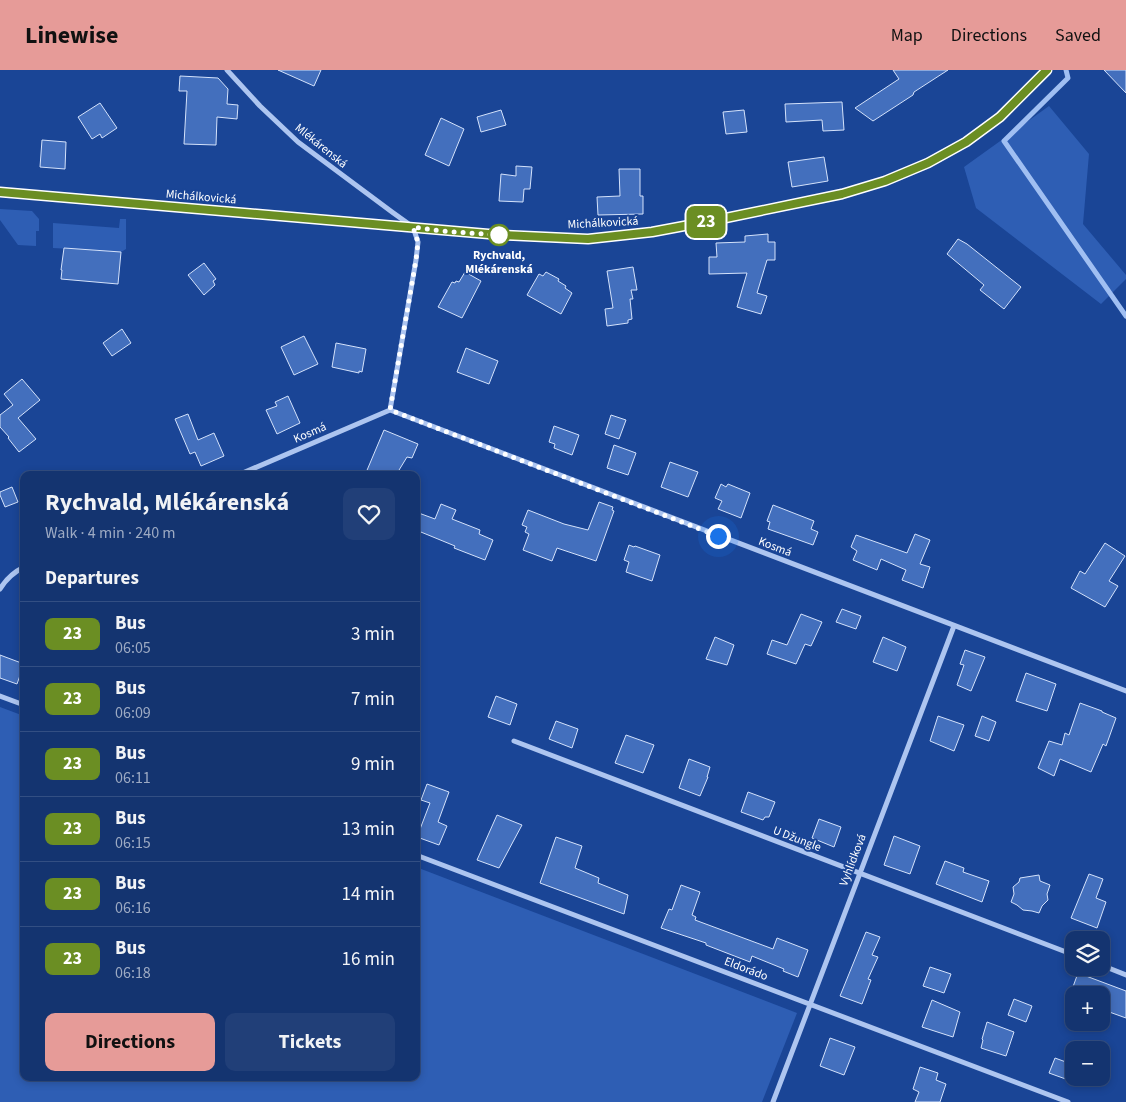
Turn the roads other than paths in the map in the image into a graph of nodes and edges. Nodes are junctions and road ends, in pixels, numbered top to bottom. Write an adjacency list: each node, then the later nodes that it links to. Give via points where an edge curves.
1 (227, 70): 4 (street, Mlékárenská, via 298,142)
2 (1046, 70): 4 (street, Michálkovická, via 1000,117 966,142 928,163 842,194 652,232 588,239)
3 (0, 192): 4 (street, Michálkovická)
4 (413, 227): 5 (street, via 418,242 416,260)
5 (390, 410): 6 (street, Kosmá); 9 (street, Kosmá)
6 (247, 471)
7 (20, 569): 8 (street, via 4,581)
8 (0, 589)
9 (954, 626): 10 (street, Kosmá); 15 (street, Vyhlídková)
10 (1126, 691)
11 (0, 696): 12 (street)
12 (20, 704)
13 (514, 741): 15 (street, U Džungle)
14 (420, 856): 19 (street, Eldorádo)
15 (859, 874): 16 (street, U Džungle); 19 (street, Vyhlídková)
16 (1065, 952)
17 (1110, 969): 18 (street)
18 (1126, 975)
19 (809, 1004): 20 (street, Vyhlídková); 21 (street, Eldorádo)
20 (773, 1102)
21 (1068, 1102)

